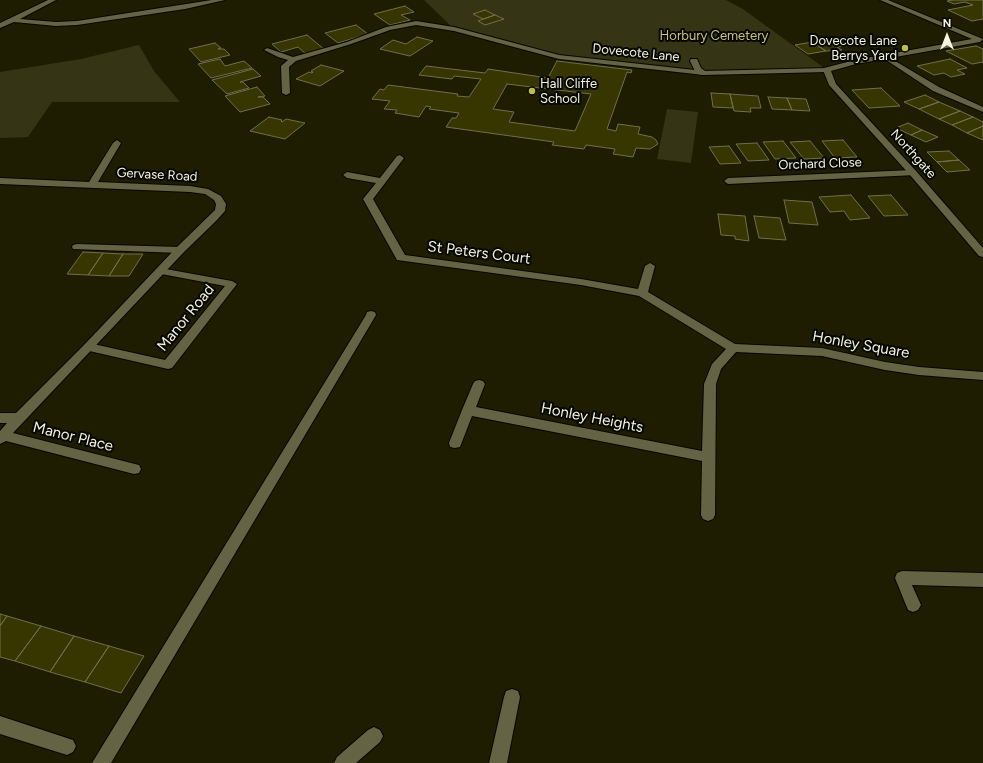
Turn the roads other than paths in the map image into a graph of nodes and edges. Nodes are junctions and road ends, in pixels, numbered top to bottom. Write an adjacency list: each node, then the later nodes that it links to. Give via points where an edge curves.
1 (53, 0): 4 (street)
2 (222, 0): 4 (street, via 185,8 77,23 56,24)
3 (883, 0): 6 (street)
4 (15, 20): 5 (street)
5 (0, 26)
6 (981, 39): 8 (street, Dovecote Lane)
7 (267, 50): 9 (street)
8 (885, 57): 11 (street, Dovecote Lane); 14 (street, via 936,88)
9 (293, 59): 12 (street, Dovecote Lane, via 388,28 416,23 454,29 559,57); 13 (street, via 285,66)
10 (694, 61): 12 (street, via 698,69)
11 (827, 70): 12 (street, Dovecote Lane); 17 (street, Northgate, via 832,85)
12 (704, 72)
13 (286, 93)
14 (983, 110)
15 (117, 143): 21 (street, Gervase Road)
16 (400, 158): 20 (street, St Peters Court)
17 (913, 173): 22 (street, Orchard Close, via 726,176); 25 (street, Northgate)
18 (347, 175): 20 (street)
19 (0, 181): 21 (street, Gervase Road)
20 (383, 181): 28 (street, St Peters Court, via 368,199 401,258 581,282)
21 (92, 184): 24 (street, Gervase Road, via 190,189 208,192 218,198 221,204 220,211)
22 (732, 190)
23 (78, 247): 24 (street)
24 (180, 250): 27 (street)
25 (983, 254)
26 (650, 266): 28 (street)
27 (160, 271): 30 (street); 30 (street, Manor Road, via 232,284 168,365)
28 (642, 293): 31 (street, St Peters Court)
29 (370, 314): 48 (street)
30 (89, 348): 36 (street)
31 (733, 348): 32 (street, Honley Square, via 822,352 892,367); 39 (street, via 716,367 710,384)
32 (983, 376)
33 (479, 384): 34 (street)
34 (468, 410): 38 (street); 39 (street, Honley Heights)
35 (0, 418): 36 (street)
36 (19, 418): 37 (street)
37 (2, 438): 40 (street, Manor Place)
38 (455, 443)
39 (709, 458): 41 (street)
40 (134, 469)
41 (708, 516)
42 (983, 580): 43 (street, via 902,578)
43 (913, 605)
44 (512, 697): 50 (street)
45 (0, 725): 47 (street)
46 (374, 736): 49 (street)
47 (67, 746)
48 (101, 763)
49 (343, 763)
50 (498, 763)

